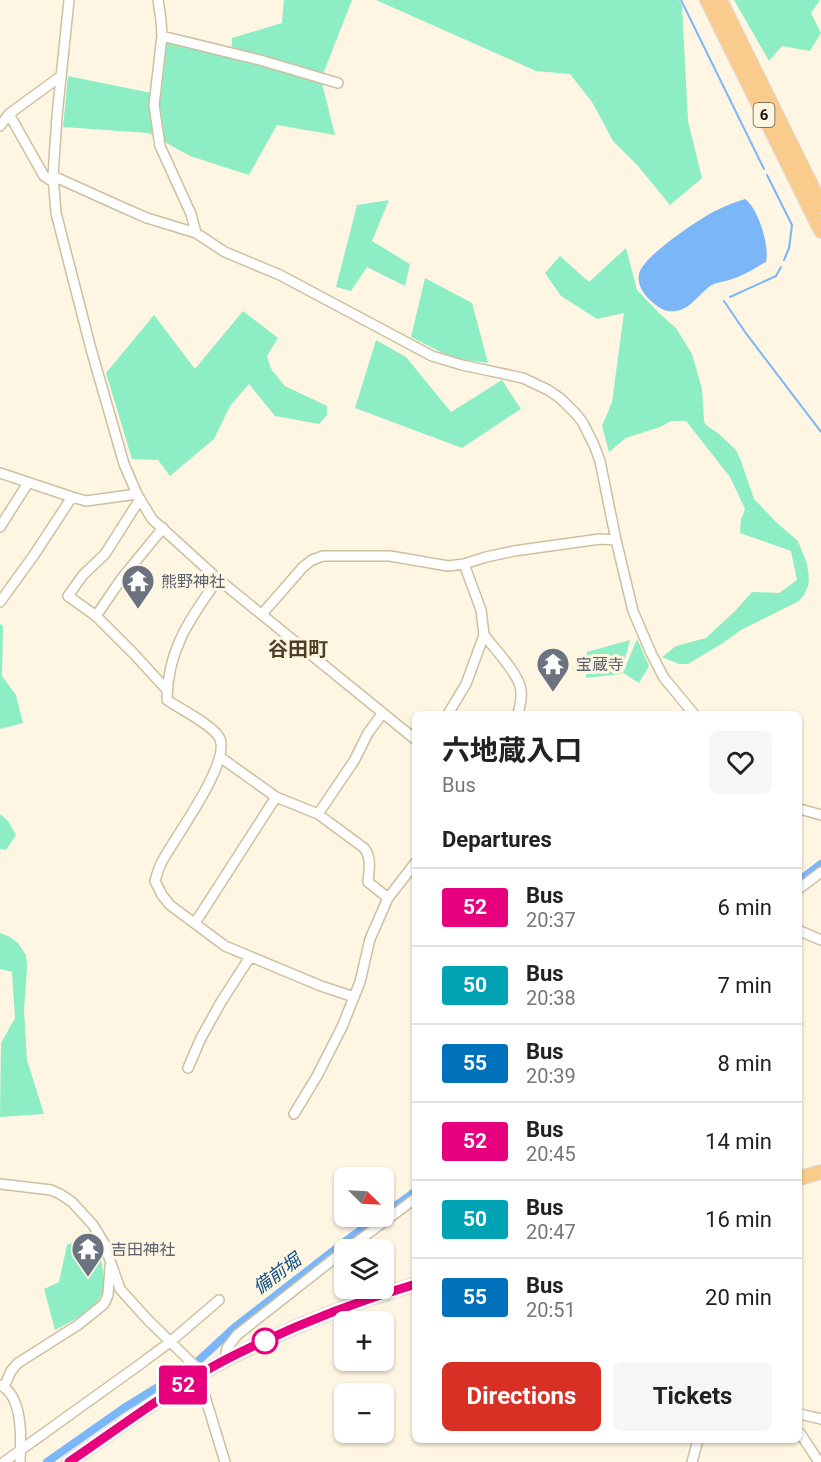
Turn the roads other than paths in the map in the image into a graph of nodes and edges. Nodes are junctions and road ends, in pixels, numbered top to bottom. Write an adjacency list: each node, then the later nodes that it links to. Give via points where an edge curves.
1 (69, 0): 6 (street)
2 (158, 0): 5 (street)
3 (707, 0): 12 (highway, 6)
4 (720, 0): 11 (highway, 6)
5 (162, 36): 7 (street); 13 (street, via 154,105 160,146)
6 (61, 76): 8 (street); 10 (street)
7 (338, 83)
8 (9, 114): 9 (street); 10 (street, via 44,176)
9 (0, 126)
10 (53, 179): 13 (street, via 147,218); 17 (street, via 56,213 91,349 123,464)
11 (821, 205)
12 (821, 231)
13 (196, 233): 20 (street, via 225,252 280,275 432,356 523,378 560,398 577,415 594,445)
14 (0, 473): 15 (street)
15 (28, 483): 16 (street); 18 (street)
16 (72, 497): 17 (street, via 86,501); 23 (street)
17 (138, 497): 19 (street); 25 (street, via 105,554 82,575 68,596)
18 (0, 527)
19 (163, 528): 22 (street); 25 (street)
20 (616, 540): 21 (street, via 514,551); 30 (street, via 633,611 651,653 664,678)
21 (464, 564): 24 (street, via 448,566 390,556 317,557 297,572); 26 (street, via 481,610)
22 (218, 579): 24 (street); 27 (street, via 191,616 177,645)
23 (0, 602)
24 (262, 614): 31 (street)
25 (96, 616): 27 (street)
26 (484, 635): 28 (street, via 466,684); 29 (street, via 516,677 521,694)
27 (167, 690): 33 (street, via 167,700 218,736 222,744)
28 (450, 711)
29 (519, 711)
30 (692, 711)
31 (382, 714): 32 (street); 36 (street)
32 (412, 738)
33 (220, 757): 34 (street); 42 (street, via 155,881 170,905)
34 (276, 797): 36 (street); 42 (street)
35 (802, 810): 37 (street)
36 (318, 814): 41 (street, via 364,848 370,859 368,882)
37 (821, 815)
38 (412, 867): 41 (street)
39 (821, 872): 40 (street)
40 (802, 886)
41 (388, 898): 46 (street, via 370,939)
42 (195, 924): 45 (street, via 225,946)
43 (802, 932): 44 (street)
44 (821, 940)
45 (250, 957): 46 (street); 47 (street, via 221,1002)
46 (354, 997): 48 (street, via 318,1076)
47 (188, 1068)
48 (294, 1114)
49 (821, 1173): 50 (highway)
50 (802, 1178)
51 (0, 1184): 55 (street, via 51,1190 72,1202 93,1225)
52 (412, 1201): 53 (street)
53 (360, 1239)
54 (334, 1259): 59 (street, via 237,1335 227,1348)
55 (111, 1261): 58 (street, via 120,1289); 61 (street, via 104,1304 18,1363)
56 (412, 1285): 59 (highway, via 342,1308)
57 (219, 1300): 58 (street)
58 (170, 1342): 60 (street, via 196,1367); 66 (street)
59 (225, 1360): 60 (highway)
60 (199, 1375): 69 (highway); 70 (street)
61 (2, 1386): 66 (street, via 9,1390 18,1413)
62 (802, 1414): 63 (street)
63 (821, 1419)
64 (802, 1436): 72 (street)
65 (697, 1443): 71 (street)
66 (21, 1450): 67 (street); 68 (street)
67 (4, 1462)
68 (20, 1462)
69 (69, 1462)
70 (225, 1462)
71 (692, 1462)
72 (819, 1462)

